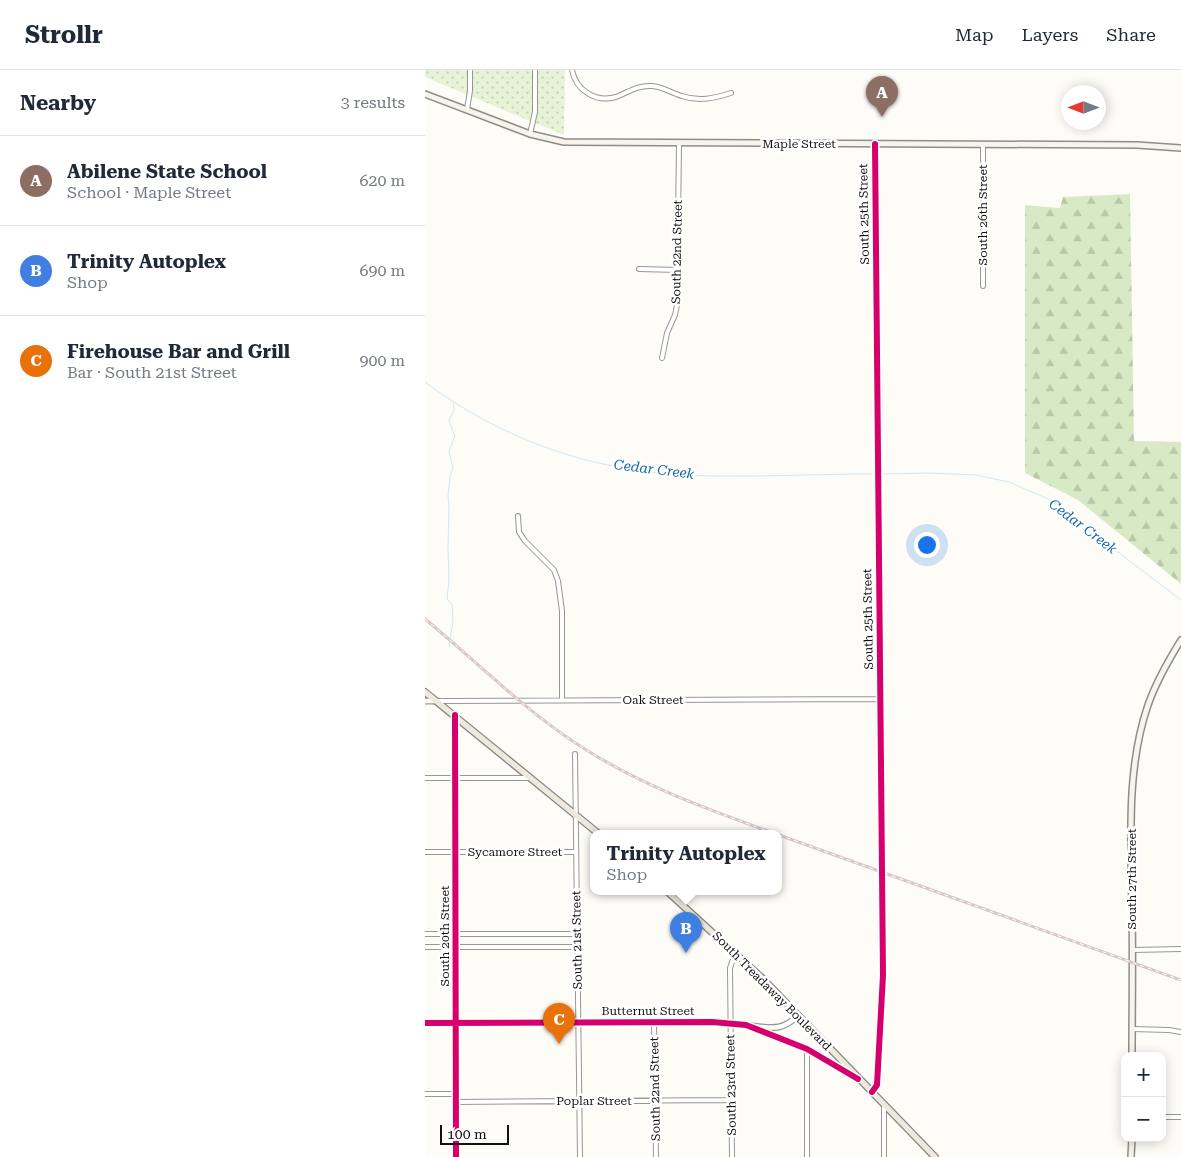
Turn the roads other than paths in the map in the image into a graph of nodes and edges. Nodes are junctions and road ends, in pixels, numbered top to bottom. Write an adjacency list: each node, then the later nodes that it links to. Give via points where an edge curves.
1 (470, 70): 6 (street)
2 (535, 70): 7 (street, via 535,112)
3 (572, 70): 4 (street, via 581,89 599,98 615,97 631,89 648,86 695,99)
4 (731, 93)
5 (425, 94): 6 (main road, Maple Street)
6 (467, 109): 7 (main road, Maple Street)
7 (530, 134): 8 (main road, Maple Street, via 564,142)
8 (679, 143): 9 (main road, Maple Street); 13 (street, South 22nd Street)
9 (875, 144): 10 (main road, Maple Street); 19 (street, South 25th Street)
10 (983, 144): 11 (main road, Maple Street); 14 (street, South 26th Street)
11 (1181, 148)
12 (639, 269): 13 (street)
13 (678, 270): 15 (street, South 22nd Street, via 677,305)
14 (983, 286)
15 (661, 358)
16 (519, 516): 20 (street, via 519,532 554,570 558,581 562,611)
17 (1181, 640): 41 (main road, South 27th Street, via 1159,678 1149,704 1133,771)
18 (425, 692): 22 (main road)
19 (880, 699): 20 (street, Oak Street); 55 (street, South 25th Street, via 883,975 877,1085)
20 (562, 700): 22 (street, Oak Street)
21 (425, 701): 22 (street, Oak Street)
22 (437, 701): 23 (main road)
23 (455, 715): 26 (street, South 20th Street); 27 (main road)
24 (575, 754): 28 (street, South 21st Street)
25 (425, 778): 26 (street)
26 (455, 778): 27 (street); 31 (street, South 20th Street)
27 (529, 778): 28 (main road)
28 (577, 816): 29 (main road); 32 (street, South 21st Street)
29 (594, 830)
30 (425, 852): 31 (street, Sycamore Street)
31 (456, 852): 32 (street, Sycamore Street); 35 (street, South 20th Street)
32 (575, 852): 36 (street, South 21st Street)
33 (671, 895): 42 (main road, South Treadaway Boulevard)
34 (425, 934): 35 (street)
35 (455, 934): 36 (street); 37 (street, South 20th Street)
36 (577, 934): 38 (street, South 21st Street)
37 (455, 947): 38 (street); 39 (street); 47 (street, South 20th Street)
38 (577, 947): 44 (street, South 21st Street)
39 (425, 948)
40 (1181, 949): 41 (street)
41 (1133, 950): 50 (main road, South 27th Street)
42 (737, 955): 43 (main road, South Treadaway Boulevard); 48 (street, South 23rd Street, via 730,968)
43 (797, 1016): 49 (street, via 783,1027); 54 (main road, South Treadaway Boulevard)
44 (579, 1022): 45 (street, Butternut Street); 47 (street, Butternut Street); 60 (street, South 21st Street)
45 (654, 1022): 48 (street, Butternut Street); 58 (street, South 22nd Street)
46 (425, 1023): 47 (street, Butternut Street)
47 (456, 1023): 57 (street, South 20th Street)
48 (730, 1023): 49 (street, Butternut Street); 59 (street, South 23rd Street)
49 (746, 1025): 52 (street, Butternut Street)
50 (1132, 1030): 51 (street); 53 (main road, South 27th Street)
51 (1181, 1032)
52 (807, 1049): 54 (street, Butternut Street); 70 (street)
53 (1132, 1052)
54 (858, 1079): 55 (main road, South Treadaway Boulevard)
55 (871, 1092): 62 (main road, South Treadaway Boulevard)
56 (425, 1094): 57 (street)
57 (457, 1094): 61 (street, South 20th Street)
58 (655, 1100): 59 (street, Poplar Street); 60 (street, Poplar Street); 68 (street, South 22nd Street)
59 (731, 1100): 69 (street, South 23rd Street)
60 (579, 1101): 61 (street, Poplar Street); 67 (street, South 21st Street)
61 (456, 1102): 66 (street, South 20th Street)
62 (883, 1104): 71 (street); 72 (main road, South Treadaway Boulevard)
63 (1166, 1117): 64 (street)
64 (1181, 1117)
65 (1132, 1142): 73 (main road)
66 (456, 1157)
67 (580, 1157)
68 (656, 1157)
69 (732, 1157)
70 (807, 1157)
71 (884, 1157)
72 (935, 1157)
73 (1131, 1157)

